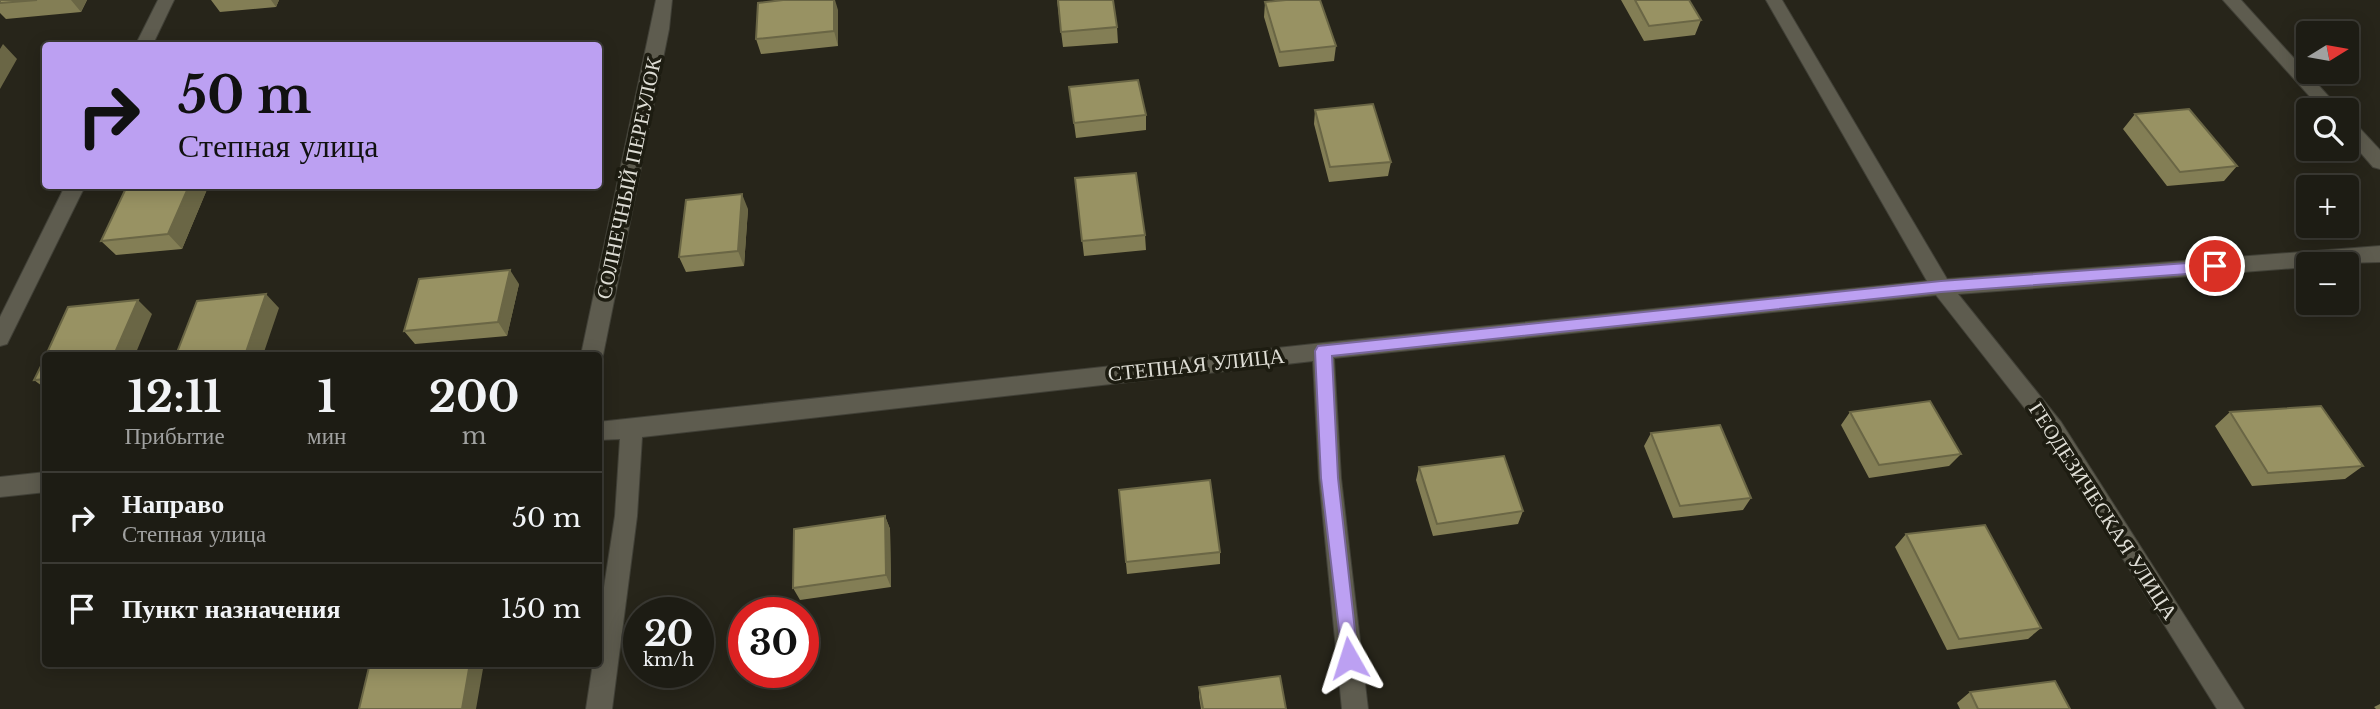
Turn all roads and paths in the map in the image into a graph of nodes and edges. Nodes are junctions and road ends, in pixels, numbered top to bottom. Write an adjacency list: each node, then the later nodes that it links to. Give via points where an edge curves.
1 (166, 0): 5 (street)
2 (664, 0): 14 (street, СОЛНЕЧНЫЙ ПЕРЕУЛОК)
3 (1774, 0): 11 (street, ГЕОДЕЗИЧЕСКАЯ УЛИЦА)
4 (2231, 0): 6 (street)
5 (145, 42)
6 (2321, 98)
7 (2359, 139): 8 (street)
8 (2380, 162)
9 (74, 189): 12 (street)
10 (2380, 254): 11 (street, СТЕПНАЯ УЛИЦА)
11 (1941, 286): 13 (street, СТЕПНАЯ УЛИЦА); 21 (street, ГЕОДЕЗИЧЕСКАЯ УЛИЦА, via 2053,428)
12 (0, 338)
13 (1323, 351): 15 (street, СТЕПНАЯ УЛИЦА); 20 (street, via 1329,478)
14 (593, 352)
15 (632, 429): 16 (street, СТЕПНАЯ УЛИЦА); 19 (street, via 626,516)
16 (602, 430)
17 (42, 482): 18 (street)
18 (0, 487)
19 (599, 709)
20 (1354, 709)
21 (2231, 709)

